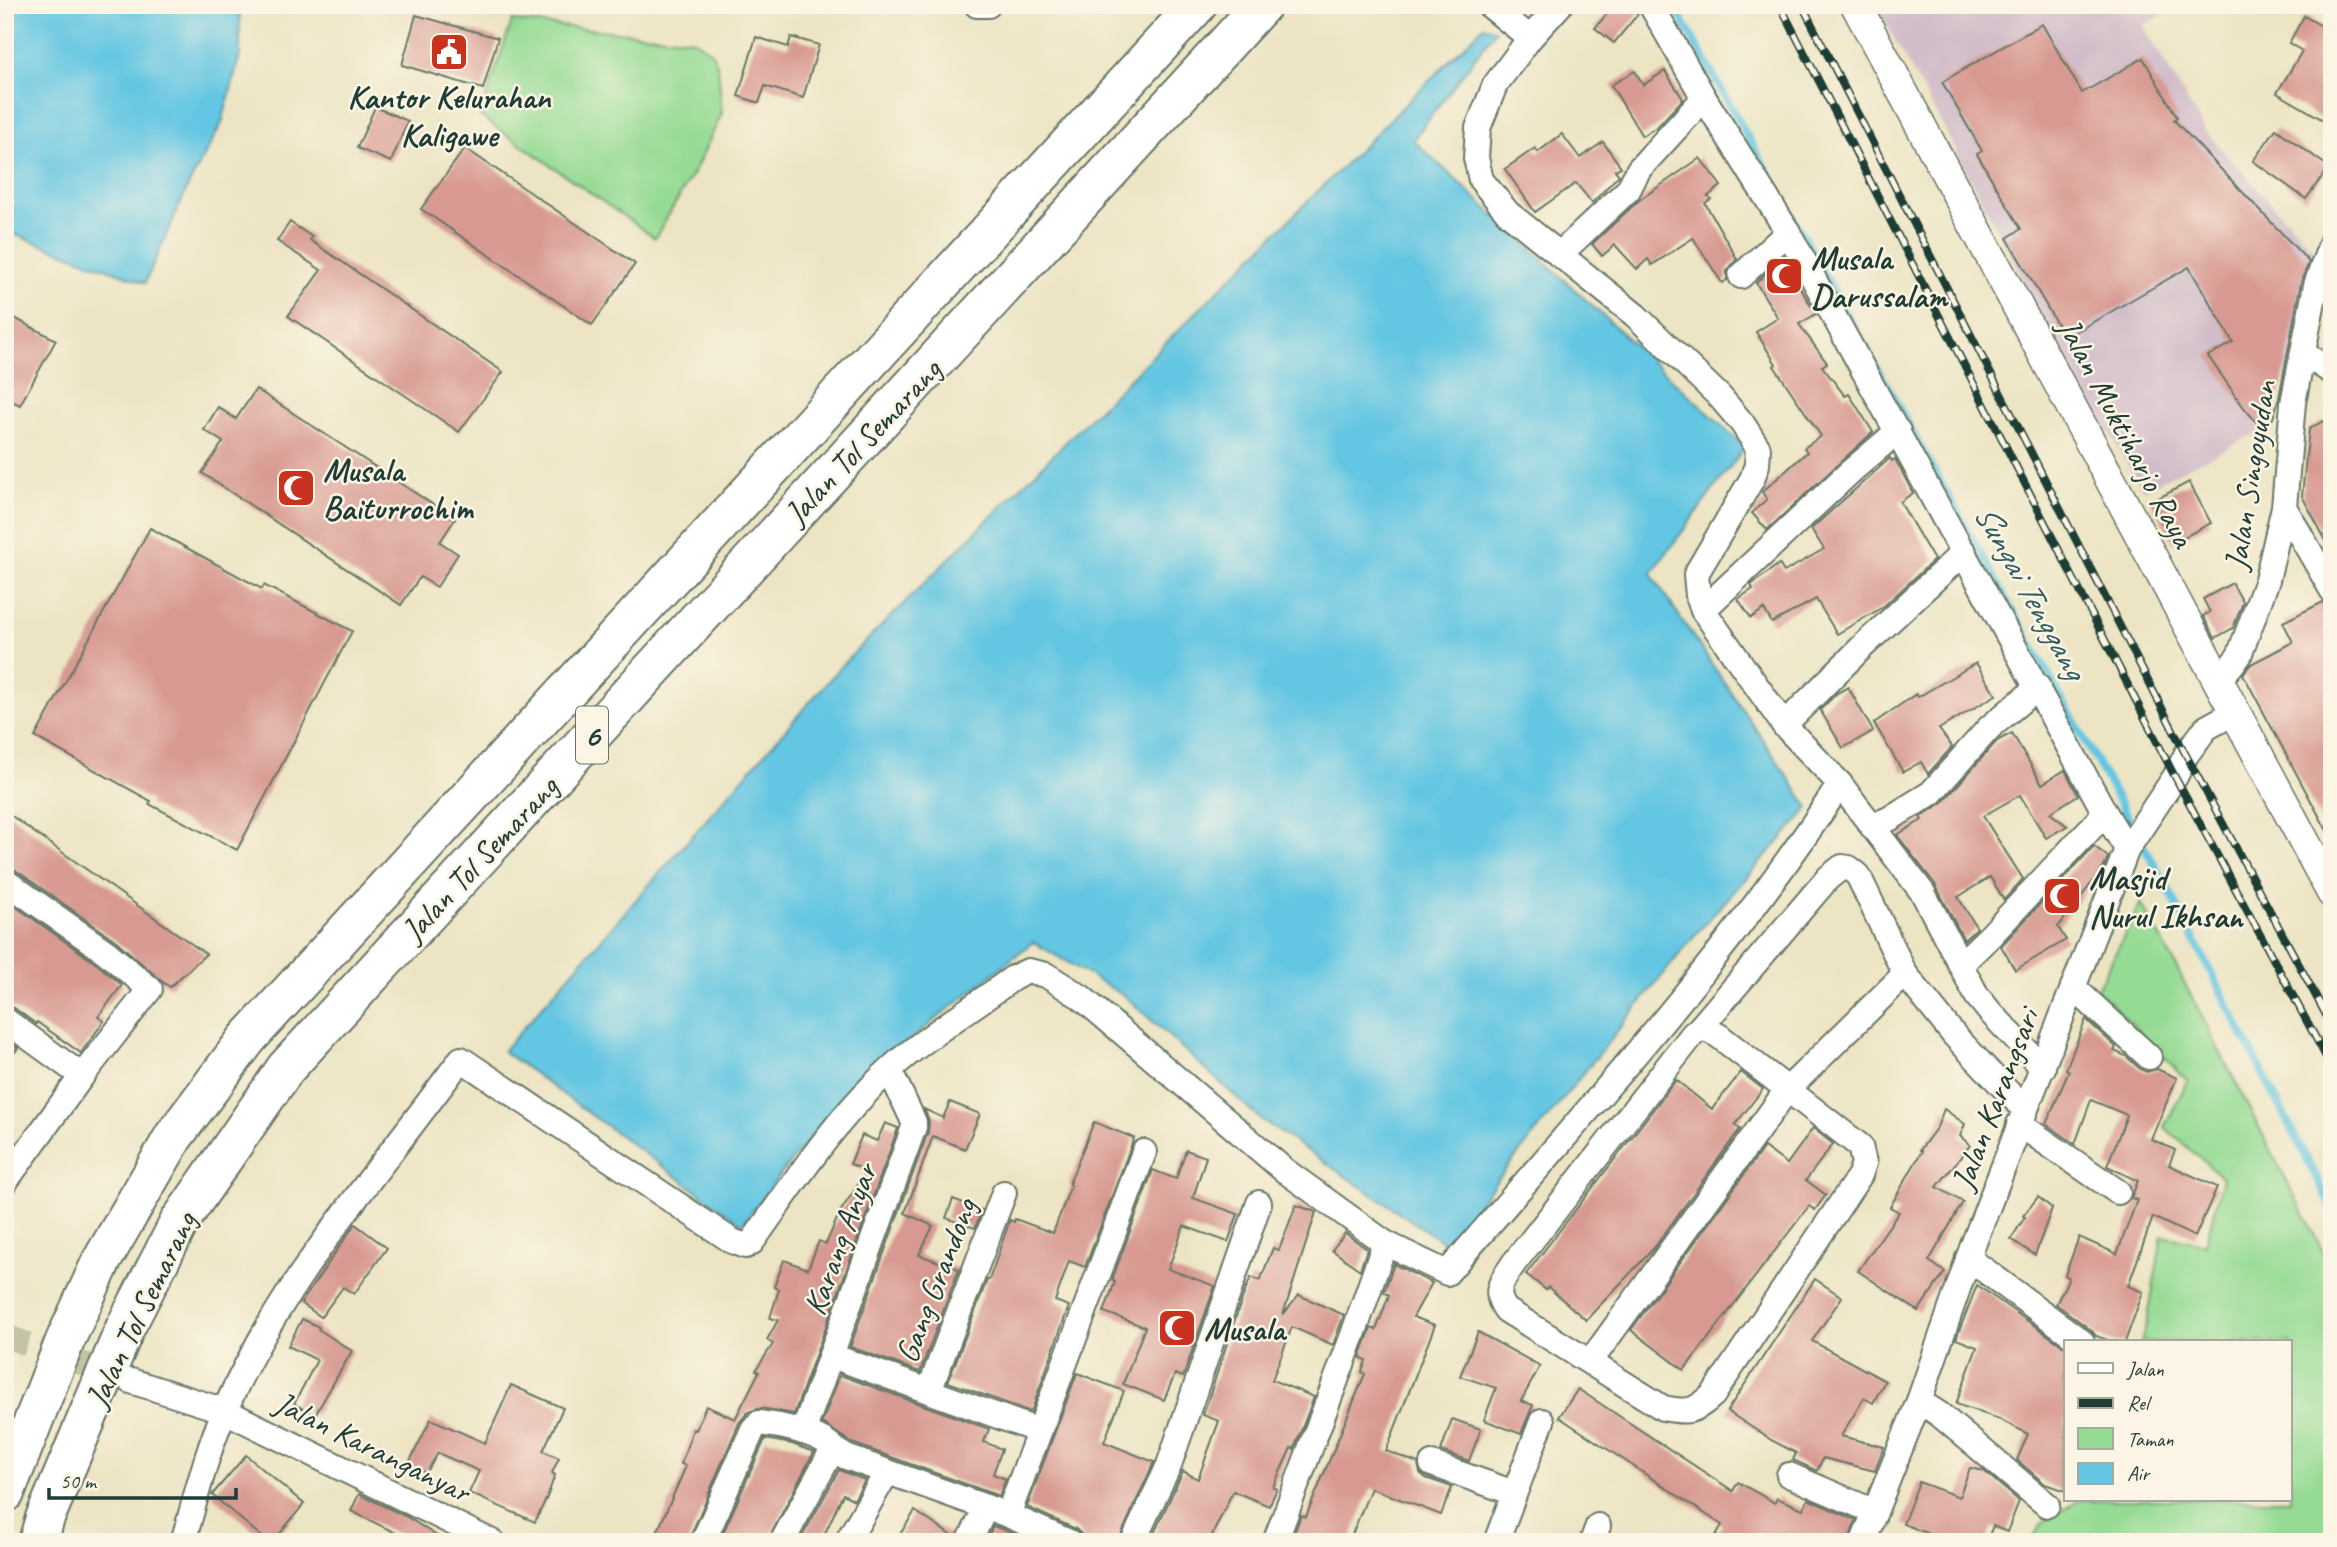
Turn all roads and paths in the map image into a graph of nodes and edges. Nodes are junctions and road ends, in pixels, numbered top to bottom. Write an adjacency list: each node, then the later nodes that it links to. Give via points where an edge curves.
1 (976, 5): 2 (street)
2 (988, 5)
3 (1197, 5): 63 (highway, Jalan Tol Semarang / 6, via 247,1038 174,1136 101,1262)
4 (1262, 5): 68 (highway, Jalan Tol Semarang / 6, via 286,1068 180,1221 125,1328)
5 (1560, 5): 8 (street)
6 (1651, 5): 9 (street)
7 (1856, 5): 21 (street, Jalan Muktiharjo Raya)
8 (1506, 19): 12 (street, via 1495,85 1478,128 1476,158 1481,180 1507,213)
9 (1704, 98): 10 (street); 12 (street, via 1639,169 1628,190)
10 (1788, 232): 13 (street); 16 (street)
11 (2332, 241): 14 (street, Jalan Singoyudan, via 2316,285)
12 (1559, 255): 20 (street, via 1635,315 1720,397 1758,448 1752,479 1696,575)
13 (1741, 276)
14 (2303, 353): 15 (street, Jalan Singoyudan); 17 (street, Jalan Singoyudan, via 2290,425)
15 (2332, 372)
16 (1898, 431): 18 (street); 20 (street)
17 (2284, 506): 19 (street); 21 (street, Jalan Singoyudan, via 2253,622 2239,656)
18 (1964, 552): 22 (street); 24 (street)
19 (2332, 590)
20 (1703, 610): 24 (street)
21 (2219, 680): 23 (street, Jalan Muktiharjo Raya)
22 (2038, 687): 26 (street); 27 (street, via 1989,728 1931,793)
23 (2235, 712): 28 (street, Jalan Karangsari, via 2206,728); 30 (street, Jalan Muktiharjo Raya)
24 (1784, 725): 25 (street)
25 (1840, 784): 27 (street); 47 (street, via 1809,832 1668,1016 1447,1273)
26 (2105, 813): 28 (street); 31 (street)
27 (1872, 826): 31 (street, via 1923,893)
28 (2128, 846): 33 (street, Jalan Karangsari)
29 (5, 881): 39 (street, via 150,989)
30 (2332, 893)
31 (1961, 964): 37 (street, via 1977,996)
32 (1905, 974): 35 (street, via 1858,875 1842,867); 40 (street); 41 (street)
33 (2073, 987): 36 (street); 37 (street, Jalan Karangsari)
34 (5, 1020): 39 (street)
35 (1699, 1029): 40 (street, via 1719,1037); 51 (street, via 1499,1289 1506,1310)
36 (2149, 1057)
37 (2043, 1068): 41 (street, Jalan Karangsari)
38 (890, 1071): 47 (street, via 1013,978 1028,971 1046,975 1081,998 1284,1170); 50 (street, Karang Anyar, via 914,1128); 55 (street, via 842,1121 746,1246 461,1059 323,1243)
39 (82, 1076): 43 (street)
40 (1787, 1090): 51 (street); 51 (street, via 1860,1146 1864,1163 1713,1395 1696,1410 1663,1408)
41 (2022, 1117): 44 (street); 48 (street, Jalan Karangsari)
42 (1144, 1152): 57 (street)
43 (5, 1182)
44 (2118, 1192)
45 (1004, 1193): 53 (street, Gang Grandong)
46 (1259, 1203): 76 (street, via 1169,1465)
47 (1385, 1243): 77 (street)
48 (1968, 1258): 49 (street); 54 (street, Jalan Karangsari)
49 (2079, 1340)
50 (832, 1356): 53 (street); 58 (street, Karang Anyar)
51 (1590, 1362)
52 (131, 1381): 55 (street, Jalan Karanganyar)
53 (929, 1391): 57 (street)
54 (1919, 1401): 65 (street); 67 (street, Jalan Karangsari)
55 (218, 1408): 69 (street); 70 (street, Jalan Karanganyar)
56 (1542, 1421): 64 (street)
57 (1039, 1431): 66 (street)
58 (803, 1432): 59 (street); 71 (street, via 759,1423 753,1429)
59 (833, 1449): 61 (street); 72 (street)
60 (1432, 1464): 64 (street)
61 (887, 1472): 66 (street); 73 (street)
62 (1789, 1475): 67 (street)
63 (5, 1493)
64 (1514, 1493): 78 (street)
65 (2047, 1505)
66 (997, 1511): 74 (street); 75 (street)
67 (1872, 1532)
68 (38, 1542)
69 (184, 1542)
70 (492, 1542)
71 (704, 1542)
72 (782, 1542)
73 (847, 1542)
74 (969, 1542)
75 (1069, 1542)
76 (1133, 1542)
77 (1275, 1542)
78 (1496, 1542)

